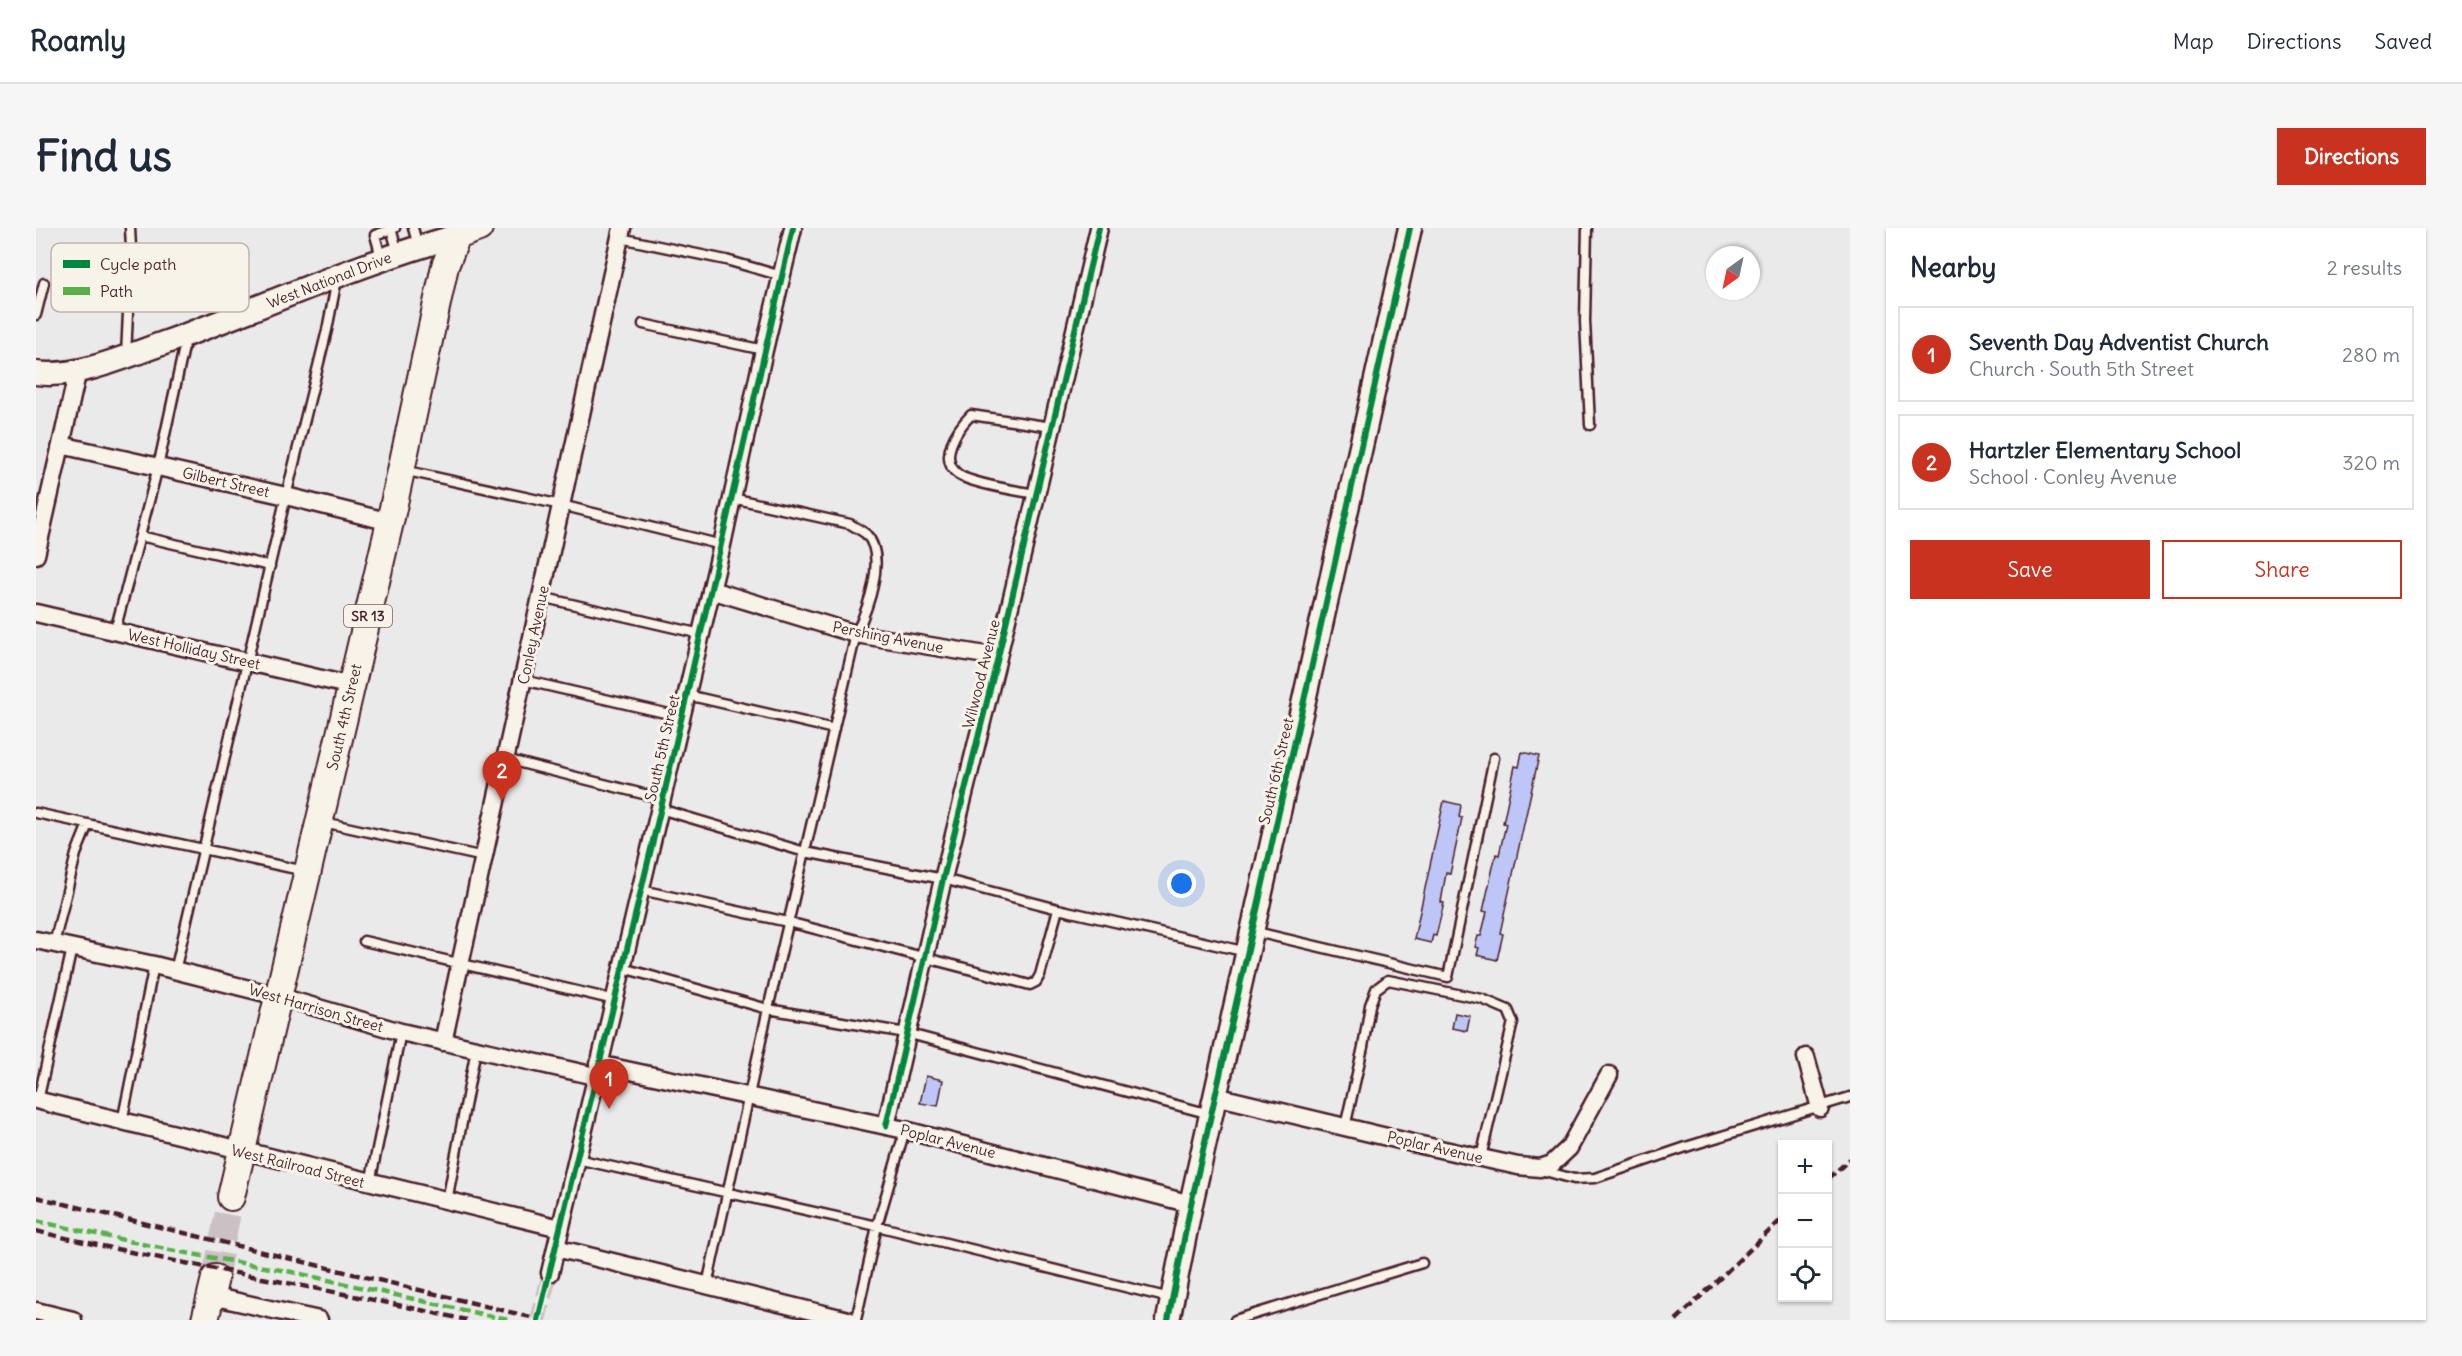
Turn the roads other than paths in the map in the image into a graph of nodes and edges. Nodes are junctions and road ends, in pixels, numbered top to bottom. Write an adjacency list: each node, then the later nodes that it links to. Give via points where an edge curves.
1 (130, 228): 9 (lane)
2 (793, 228): 12 (street, South 5th Street)
3 (1099, 228): 25 (street, Wilwood Avenue)
4 (1410, 228): 67 (street, South 6th Street)
5 (1587, 228): 24 (lane, via 1585,321)
6 (393, 229): 10 (lane); 10 (lane, via 375,235)
7 (468, 232): 10 (street, West National Drive); 28 (main road, South 4th Street / SR 13, via 445,266)
8 (621, 233): 12 (lane); 32 (street, Conley Avenue)
9 (131, 243)
10 (403, 247): 11 (street, West National Drive)
11 (338, 275): 14 (street, West National Drive); 30 (lane)
12 (782, 276): 20 (street, South 5th Street)
13 (45, 284): 17 (lane)
14 (249, 310)
15 (128, 312): 21 (lane)
16 (243, 312): 19 (street, West National Drive)
17 (36, 315)
18 (643, 324): 20 (lane)
19 (187, 334): 21 (street, West National Drive); 27 (lane)
20 (764, 350): 31 (street, South 5th Street)
21 (126, 356): 22 (street, West National Drive)
22 (78, 370): 23 (street, West National Drive); 26 (street)
23 (36, 373)
24 (1590, 425)
25 (1052, 427): 29 (street, Wilwood Avenue); 29 (lane, via 971,415 959,428 951,446 950,463 958,474)
26 (61, 445): 27 (street, Gilbert Street); 36 (street)
27 (158, 467): 30 (street, Gilbert Street); 34 (lane)
28 (400, 470): 32 (lane); 33 (main road, South 4th Street / SR 13)
29 (1036, 494): 44 (street, Wilwood Avenue)
30 (286, 496): 33 (street, Gilbert Street); 37 (lane)
31 (732, 498): 35 (street, South 5th Street); 43 (lane, via 850,524 865,533 873,549 875,578)
32 (561, 505): 35 (lane); 39 (street, Conley Avenue)
33 (390, 522): 47 (main road, South 4th Street / SR 13)
34 (140, 536): 37 (lane); 41 (lane)
35 (722, 545): 38 (street, South 5th Street)
36 (36, 555)
37 (270, 566): 45 (lane)
38 (711, 590): 42 (street, South 5th Street); 43 (street, Pershing Avenue)
39 (541, 597): 42 (lane); 46 (street, Conley Avenue)
40 (36, 613): 41 (street, West Holliday Street)
41 (115, 631): 45 (street, West Holliday Street)
42 (701, 634): 48 (street, South 5th Street)
43 (856, 634): 44 (street, Pershing Avenue); 50 (lane)
44 (998, 657): 61 (street, Wilwood Avenue)
45 (248, 661): 47 (street, West Holliday Street); 57 (lane)
46 (523, 680): 49 (lane); 52 (street, Conley Avenue)
47 (352, 686): 55 (main road, South 4th Street / SR 13)
48 (687, 695): 49 (street, South 5th Street); 50 (lane)
49 (682, 717): 53 (street, South 5th Street)
50 (834, 729): 58 (lane)
51 (1494, 758): 67 (lane, via 1449,977)
52 (506, 759): 53 (lane); 59 (street, Conley Avenue)
53 (661, 804): 58 (lane); 62 (street, South 5th Street)
54 (36, 813): 56 (lane)
55 (320, 821): 59 (lane); 60 (main road, South 4th Street / SR 13)
56 (88, 824): 57 (lane); 68 (lane, via 76,854)
57 (204, 848): 60 (lane); 74 (lane)
58 (805, 852): 61 (lane); 64 (lane)
59 (484, 857): 72 (street, Conley Avenue)
60 (308, 872): 75 (main road, South 4th Street / SR 13)
61 (943, 879): 63 (lane); 70 (street, Wilwood Avenue)
62 (641, 890): 64 (lane); 73 (street, South 5th Street)
63 (1058, 909): 67 (lane); 70 (lane, via 1040,975 1030,986)
64 (788, 921): 70 (lane); 77 (lane)
65 (36, 940): 68 (street, West Harrison Street)
66 (364, 941): 72 (lane)
67 (1250, 942): 88 (street, South 6th Street)
68 (54, 944): 69 (street, West Harrison Street)
69 (72, 948): 71 (street, West Harrison Street); 87 (lane)
70 (926, 957): 79 (street, Wilwood Avenue)
71 (154, 965): 74 (street, West Harrison Street); 90 (lane)
72 (460, 965): 76 (lane); 80 (street, Conley Avenue)
73 (623, 968): 76 (street, South 5th Street); 77 (lane)
74 (175, 970): 75 (street, West Harrison Street)
75 (277, 996): 78 (street, West Harrison Street); 94 (main road, South 4th Street / SR 13)
76 (615, 1000): 83 (street, South 5th Street)
77 (768, 1009): 79 (lane); 85 (lane)
78 (401, 1032): 80 (street, West Harrison Street); 98 (lane)
79 (906, 1033): 88 (lane); 91 (street, Wilwood Avenue)
80 (443, 1042): 81 (street, West Harrison Street)
81 (476, 1049): 83 (street, West Harrison Street); 101 (lane)
82 (1806, 1057): 89 (street)
83 (597, 1070): 85 (street, Poplar Avenue); 96 (street, South 5th Street)
84 (1609, 1075): 97 (street, Poplar Avenue, via 1562,1157 1548,1166)
85 (748, 1096): 91 (street, Poplar Avenue); 99 (lane)
86 (1850, 1097): 89 (lane)
87 (37, 1101): 90 (street, West Railroad Street)
88 (1213, 1105): 92 (street, Poplar Avenue); 102 (street, South 6th Street)
89 (1820, 1108): 97 (lane, via 1595,1178 1574,1179)
90 (122, 1122): 94 (street, West Railroad Street)
91 (886, 1126): 93 (street, Poplar Avenue)
92 (1345, 1127): 95 (street, Poplar Avenue); 95 (lane, via 1376,989 1388,980 1482,999 1508,1010 1513,1022)
93 (905, 1130): 102 (street, Poplar Avenue); 103 (lane)
94 (240, 1152): 98 (street, West Railroad Street); 100 (main road, South 4th Street / SR 13)
95 (1481, 1157): 97 (street, Poplar Avenue)
96 (578, 1159): 99 (lane); 104 (street, South 5th Street)
97 (1529, 1167)
98 (370, 1183): 101 (street, West Railroad Street)
99 (728, 1191): 103 (lane); 108 (lane)
100 (231, 1197)
101 (447, 1202): 104 (street, West Railroad Street)
102 (1191, 1204): 110 (street, South 6th Street)
103 (877, 1226): 110 (lane); 115 (lane)
104 (560, 1228): 105 (street, South 5th Street)
105 (556, 1248): 107 (street, South 5th Street); 108 (street)
106 (1422, 1263): 116 (lane)
107 (550, 1273)
108 (707, 1284): 114 (street)
109 (210, 1298): 113 (street)
110 (1171, 1309)
111 (36, 1311): 112 (street)
112 (73, 1320)
113 (319, 1320)
114 (848, 1320)
115 (856, 1320)
116 (1235, 1320)

